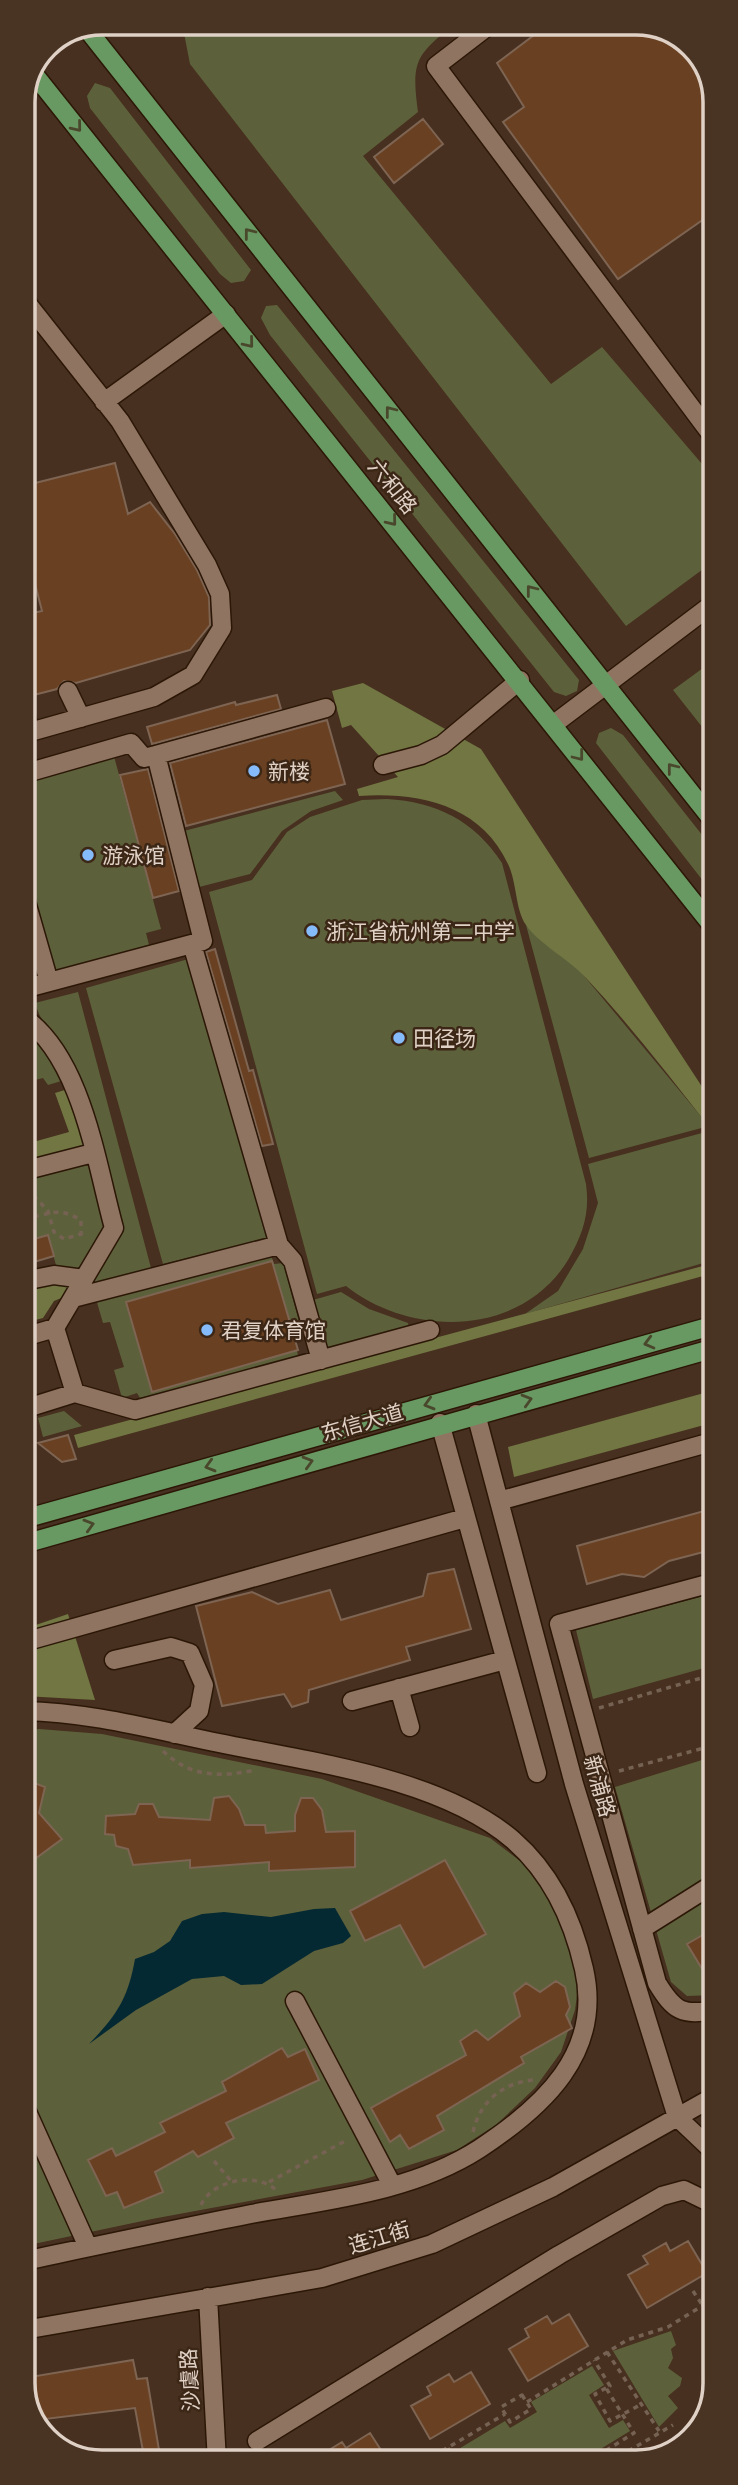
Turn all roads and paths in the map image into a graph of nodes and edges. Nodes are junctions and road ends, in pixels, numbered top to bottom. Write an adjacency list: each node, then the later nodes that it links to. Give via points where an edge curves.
1 (476, 35): 7 (street, via 436,66)
2 (92, 36): 10 (main road, 六和路, one-way to 2)
3 (39, 80): 5 (main road, 六和路, one-way to 5)
4 (35, 313): 6 (street)
5 (226, 314): 6 (street); 9 (main road, 六和路, one-way to 9)
6 (104, 402): 13 (street, via 208,565 220,594 222,628 193,675 154,697)
7 (703, 423)
8 (703, 611): 10 (street)
9 (520, 680): 14 (main road, 六和路); 17 (street, via 442,745)
10 (606, 685): 14 (street); 19 (main road, 六和路, one-way to 10)
11 (68, 691): 13 (street)
12 (326, 708): 16 (street)
13 (81, 718): 15 (street)
14 (554, 724): 20 (main road, 六和路, one-way to 20)
15 (35, 731)
16 (156, 755): 18 (street, via 144,758 131,743); 22 (street, via 203,941)
17 (383, 765)
18 (35, 771)
19 (703, 808)
20 (703, 914)
21 (35, 933): 23 (street)
22 (192, 944): 23 (street); 32 (street)
23 (49, 982): 24 (street)
24 (35, 986)
25 (35, 1029): 26 (street, via 56,1049 74,1083)
26 (93, 1153): 27 (street); 33 (street, via 114,1228)
27 (35, 1168)
28 (35, 1197): 29 (path)
29 (48, 1211): 30 (path); 31 (path, via 66,1211 81,1220); 31 (path, via 54,1232 64,1239)
30 (35, 1215)
31 (81, 1234): 33 (path)
32 (279, 1245): 36 (street); 42 (street, via 293,1261)
33 (101, 1250): 35 (street)
34 (35, 1279): 35 (street, via 54,1275)
35 (84, 1279): 36 (street)
36 (73, 1298): 37 (street)
37 (55, 1328): 40 (street); 43 (street)
38 (703, 1328): 49 (main road, 东信大道, one-way to 49)
39 (430, 1330): 42 (street)
40 (35, 1334)
41 (703, 1351): 45 (main road, 东信大道, one-way to 41)
42 (321, 1360): 43 (street, via 135,1410)
43 (75, 1393): 44 (street)
44 (35, 1406)
45 (475, 1414): 46 (main road, 东信大道); 48 (street, 新浦路)
46 (440, 1423): 50 (street); 51 (main road, 东信大道, one-way to 46)
47 (703, 1444): 48 (street)
48 (499, 1501): 72 (street, 新浦路, via 574,1784)
49 (35, 1512)
50 (465, 1518): 53 (street); 55 (street)
51 (35, 1541)
52 (703, 1585): 60 (street, via 559,1623)
53 (35, 1639)
54 (114, 1660): 62 (street, via 171,1647 190,1653 204,1685 199,1711)
55 (505, 1660): 57 (street); 64 (street)
56 (703, 1678): 60 (path)
57 (399, 1688): 58 (street); 61 (street)
58 (352, 1701)
59 (35, 1712): 62 (street, via 95,1717)
60 (583, 1712): 65 (street)
61 (410, 1727)
62 (174, 1734): 70 (street, via 318,1762 407,1786 480,1817 512,1839 558,1894 577,1939 587,1982 589,2010 582,2040)
63 (703, 1748): 65 (path)
64 (537, 1773)
65 (601, 1776): 67 (street)
66 (703, 1891): 67 (street)
67 (642, 1929): 69 (street, via 657,1983 670,2004 690,2014)
68 (295, 2001): 74 (street)
69 (703, 2012)
70 (557, 2084): 76 (street, via 525,2115); 76 (path, via 541,2079 516,2081 500,2090 475,2121)
71 (703, 2103): 72 (street, 连江街)
72 (677, 2117): 75 (street, 新浦路); 87 (street, 连江街, via 553,2187 432,2244 322,2278)
73 (35, 2129): 84 (street)
74 (364, 2131): 79 (path); 80 (street)
75 (703, 2142)
76 (468, 2154): 80 (street, via 426,2175)
77 (214, 2161): 78 (path)
78 (231, 2182): 79 (path); 83 (path, via 204,2199)
79 (269, 2182): 82 (path)
80 (392, 2185): 82 (street)
81 (703, 2199): 99 (street, via 684,2190 662,2196)
82 (291, 2207): 83 (street)
83 (192, 2226): 84 (street)
84 (88, 2247): 85 (street)
85 (35, 2259)
86 (693, 2291): 88 (path)
87 (208, 2297): 89 (street, 连江街); 101 (street, 沙虞路)
88 (703, 2306): 90 (path, via 668,2327 627,2340)
89 (35, 2328)
90 (607, 2352): 91 (path); 94 (path)
91 (594, 2360): 92 (path, via 610,2386); 93 (path)
92 (606, 2388): 96 (path); 96 (path, via 595,2395 610,2421)
93 (527, 2402): 95 (path, via 531,2409 510,2421); 95 (path, via 522,2395 501,2407)
94 (640, 2405): 96 (path); 97 (path)
95 (505, 2414): 100 (path)
96 (622, 2415): 103 (path, via 634,2433)
97 (659, 2431): 98 (path); 104 (path)
98 (681, 2432)
99 (257, 2441)
100 (448, 2448): 102 (path)
101 (216, 2450)
102 (444, 2450)
103 (607, 2450)
104 (629, 2450)

